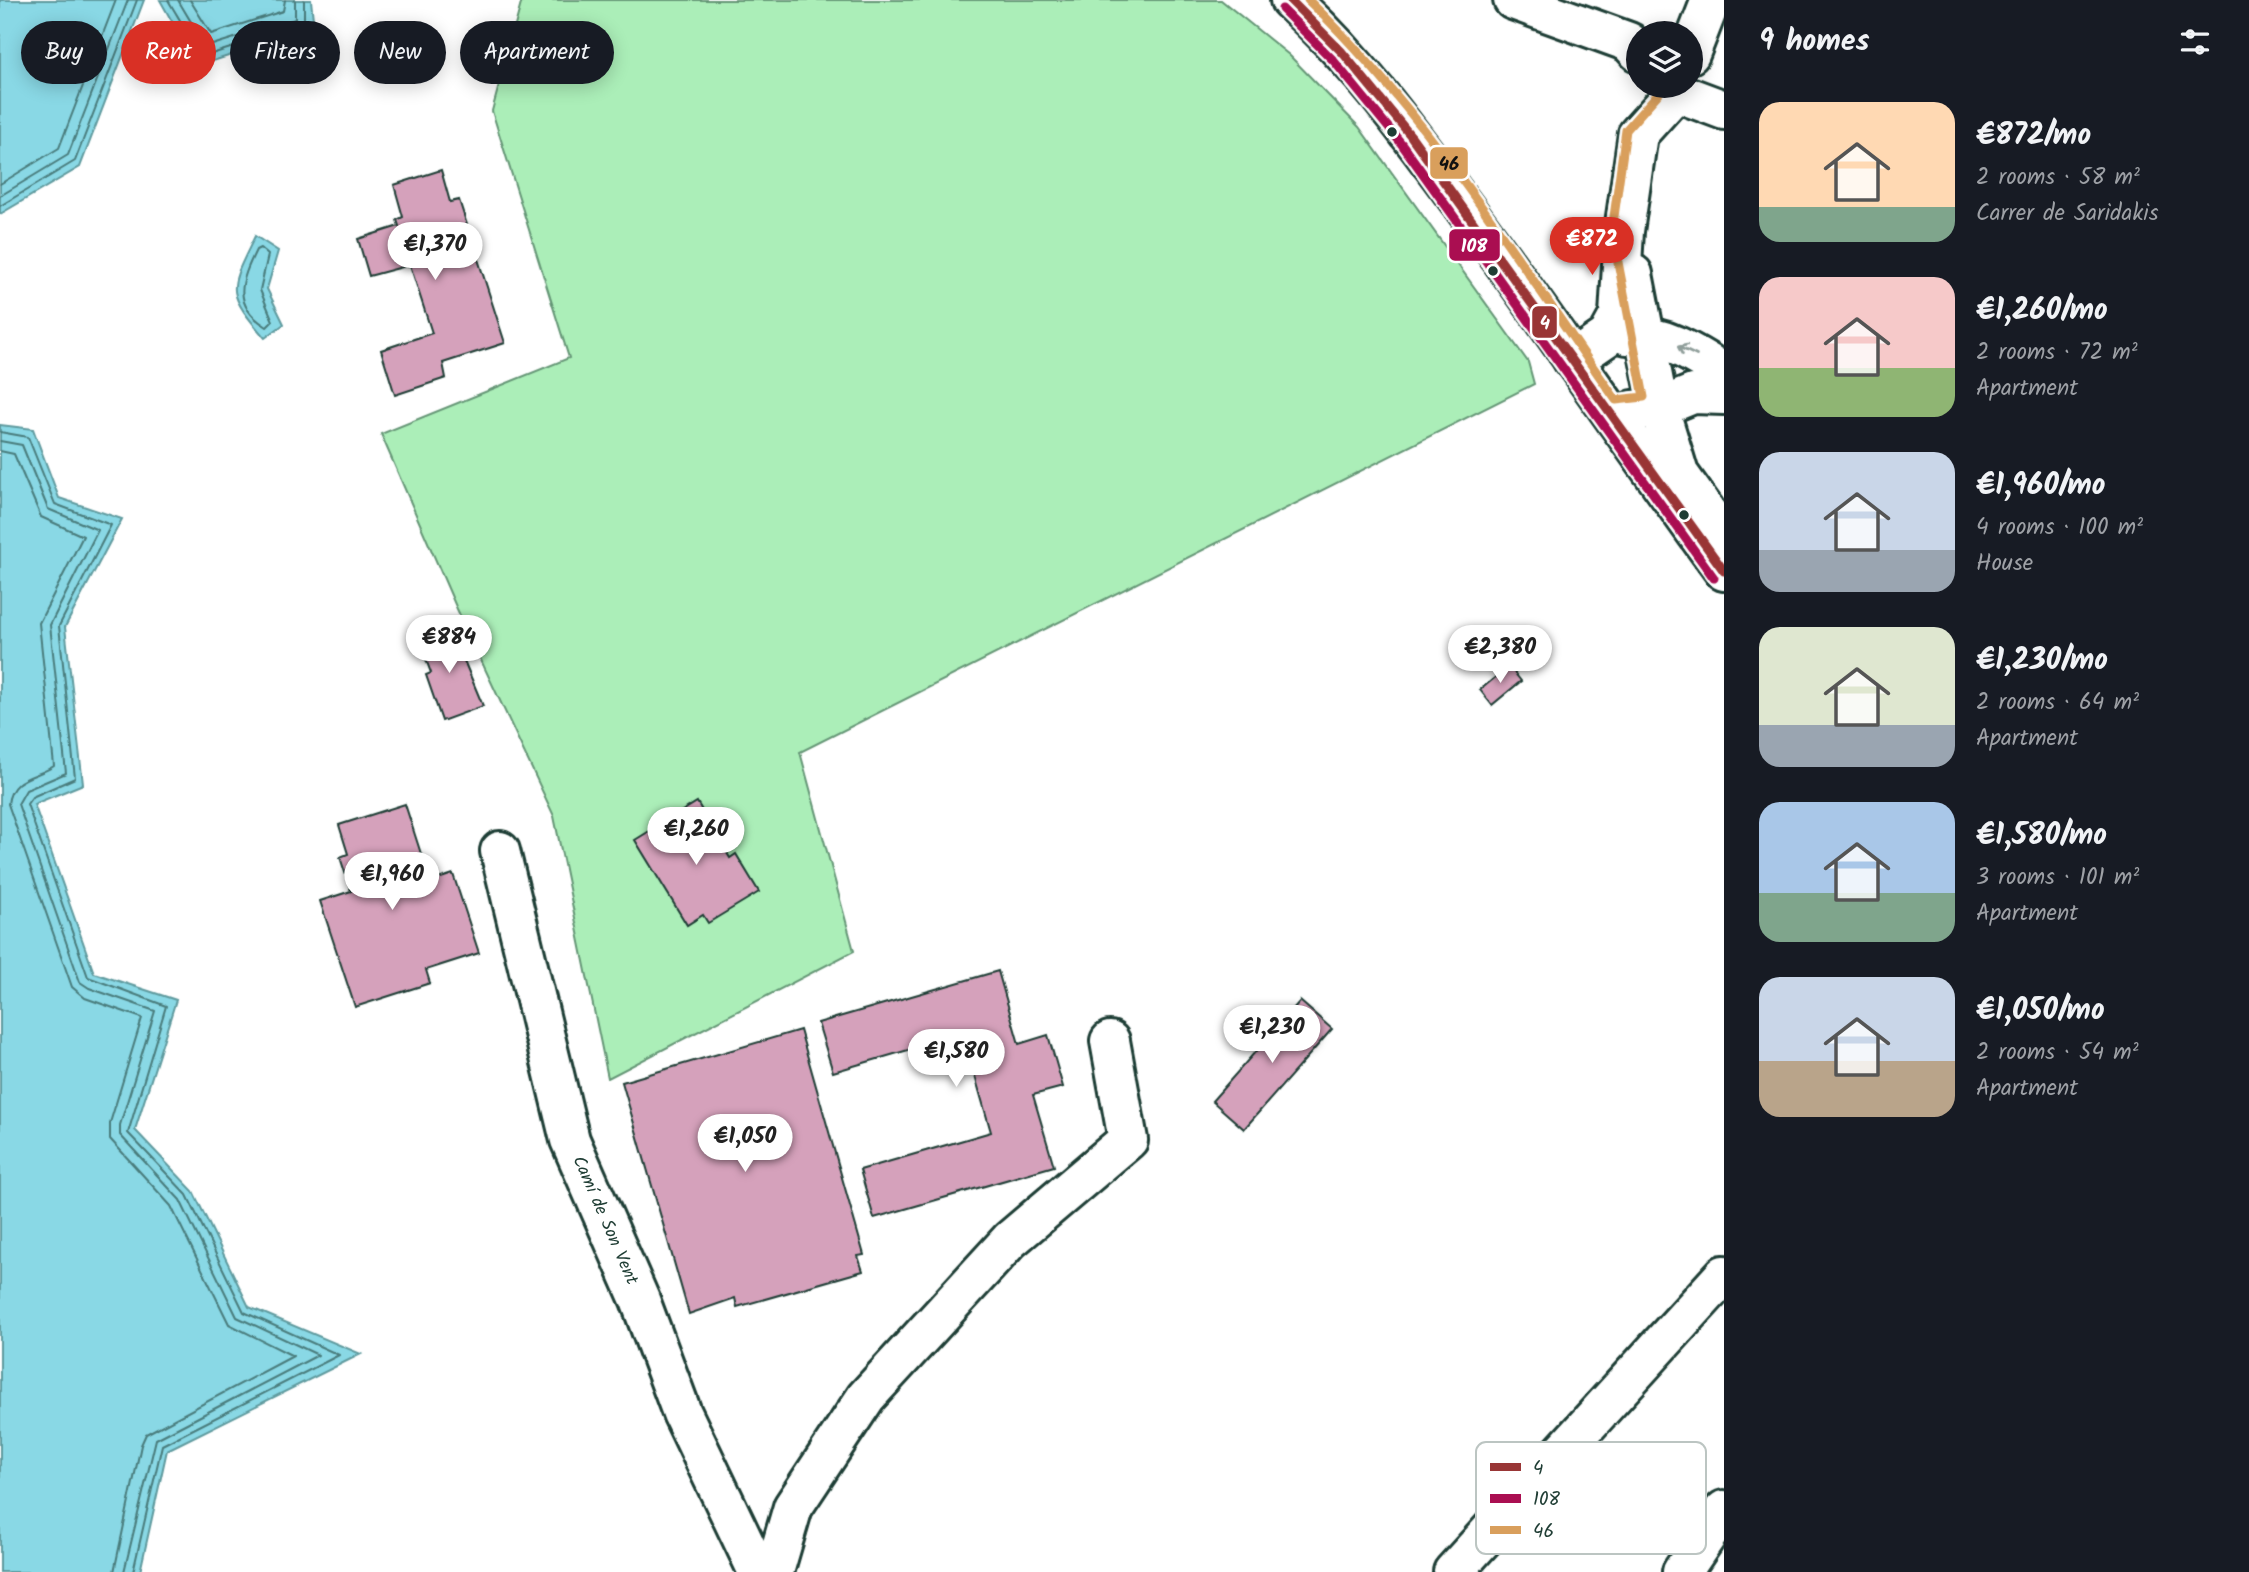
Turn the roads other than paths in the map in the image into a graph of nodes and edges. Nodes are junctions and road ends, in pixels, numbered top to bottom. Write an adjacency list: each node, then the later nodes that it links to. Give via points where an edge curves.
1 (1290, 0): 12 (street, via 1381,96)
2 (1513, 0): 5 (street)
3 (1711, 0): 4 (street)
4 (1703, 21)
5 (1626, 41)
6 (1667, 98): 9 (street, via 1638,134)
7 (1697, 98): 8 (street)
8 (1724, 110)
9 (1624, 231): 10 (street); 11 (street, via 1619,316)
10 (1646, 334): 11 (street); 13 (street, one-way to 10, via 1692,353); 15 (street)
11 (1608, 336): 12 (street)
12 (1573, 360): 16 (street)
13 (1724, 373)
14 (1724, 395): 15 (street, via 1693,394)
15 (1659, 408): 16 (street); 17 (street, via 1679,474)
16 (1610, 413): 18 (street)
17 (1724, 537)
18 (1724, 571)
19 (500, 851): 27 (street, Camí de Son Vent, via 570,1140 640,1300 682,1413)
20 (1110, 1041): 28 (street, via 1128,1140 1010,1240 866,1398 793,1507)
21 (1724, 1275): 22 (street)
22 (1572, 1442)
23 (1724, 1510): 24 (street)
24 (1706, 1537)
25 (1476, 1547): 29 (street)
26 (1694, 1554): 30 (street)
27 (758, 1572)
28 (774, 1572)
29 (1453, 1572)
30 (1682, 1572)

